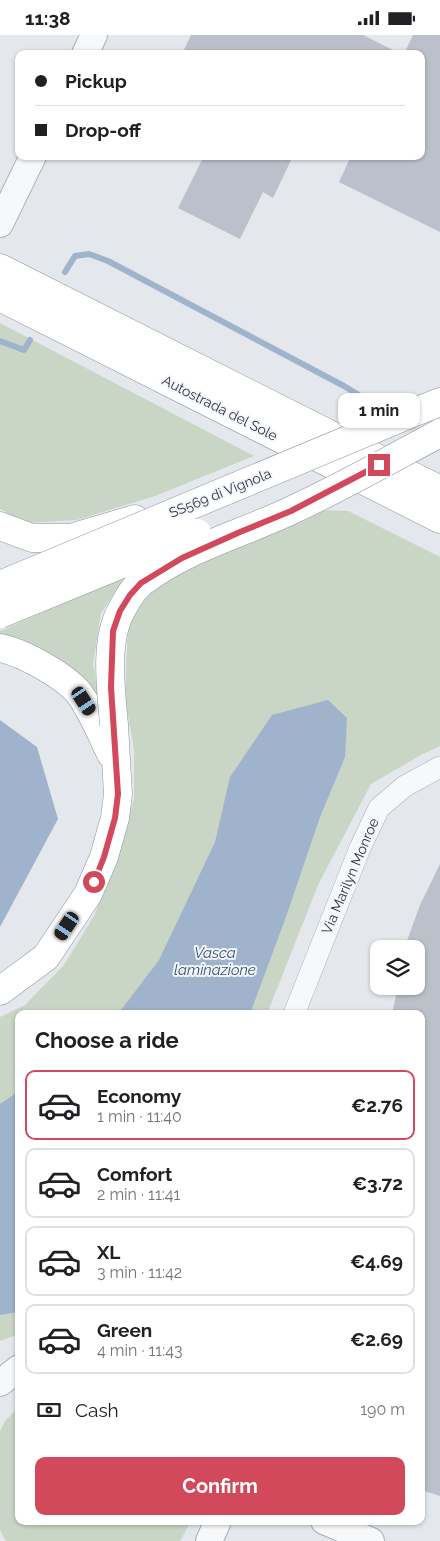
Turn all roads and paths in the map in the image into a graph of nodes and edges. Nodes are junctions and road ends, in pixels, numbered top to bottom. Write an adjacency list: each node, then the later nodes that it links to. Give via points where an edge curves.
1 (94, 35): 2 (street)
2 (87, 50)
3 (32, 160): 4 (street)
4 (0, 224)
5 (0, 268): 9 (highway, Autostrada del Sole)
6 (0, 297): 11 (highway, Autostrada del Sole)
7 (440, 402): 10 (highway, SS569 di Vignola, bridge)
8 (440, 433): 14 (highway, SS569 di Vignola, bridge); 16 (highway, bridge, via 291,511 182,558 141,583 120,611 113,631 111,687)
9 (440, 490)
10 (183, 508): 12 (highway, bridge, via 71,537 32,537); 13 (highway, SS569 di Vignola, bridge)
11 (440, 519)
12 (0, 526)
13 (0, 585)
14 (0, 614)
15 (0, 648): 16 (highway, via 36,661 77,691)
16 (116, 765): 18 (highway, via 118,794 115,818 104,857 88,894 46,957)
17 (440, 767): 19 (street, Via Marilyn Monroe, via 405,786 379,808)
18 (0, 991)
19 (296, 1010)
20 (15, 1364): 21 (street)
21 (0, 1367)
22 (15, 1371): 23 (street)
23 (0, 1383)
24 (216, 1525): 26 (street)
25 (333, 1525): 27 (street)
26 (209, 1541)
27 (371, 1541)

